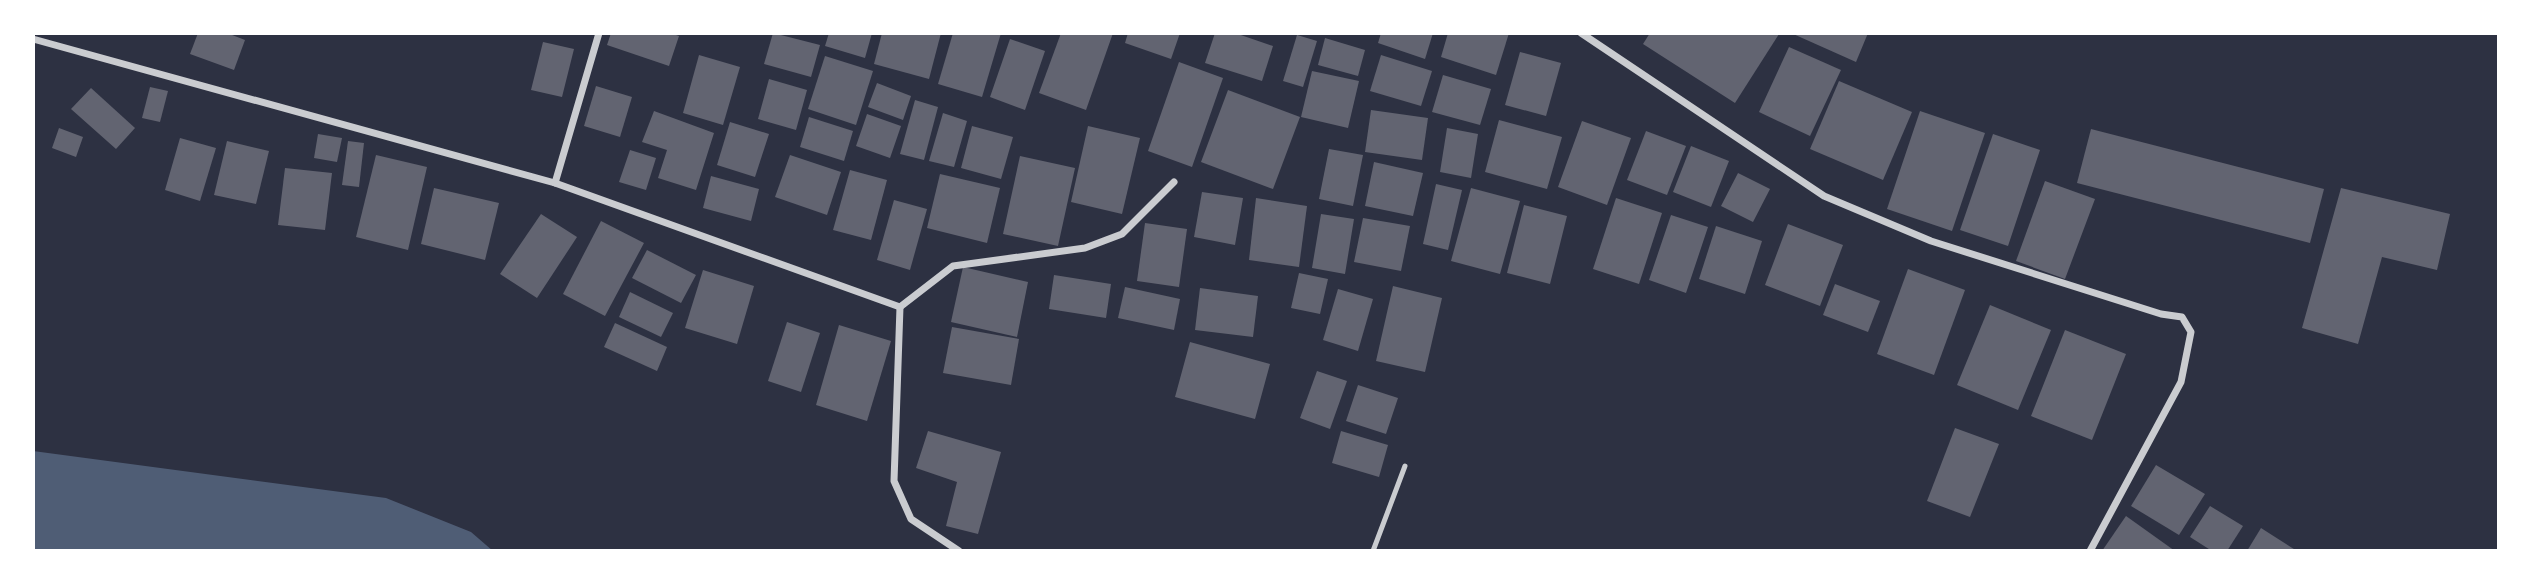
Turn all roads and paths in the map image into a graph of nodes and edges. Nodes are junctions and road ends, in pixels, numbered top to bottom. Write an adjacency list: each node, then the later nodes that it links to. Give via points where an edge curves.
1 (599, 33): 5 (street)
2 (1581, 33): 10 (street, via 1824,196 1931,241 2182,317 2191,332 2180,382)
3 (33, 39): 5 (street)
4 (1174, 182): 6 (street, via 1122,234 1085,248 953,266)
5 (555, 183): 6 (street)
6 (900, 307): 8 (street, via 894,481 911,519)
7 (1405, 466): 9 (lane)
8 (959, 551)
9 (1373, 551)
10 (2090, 551)

